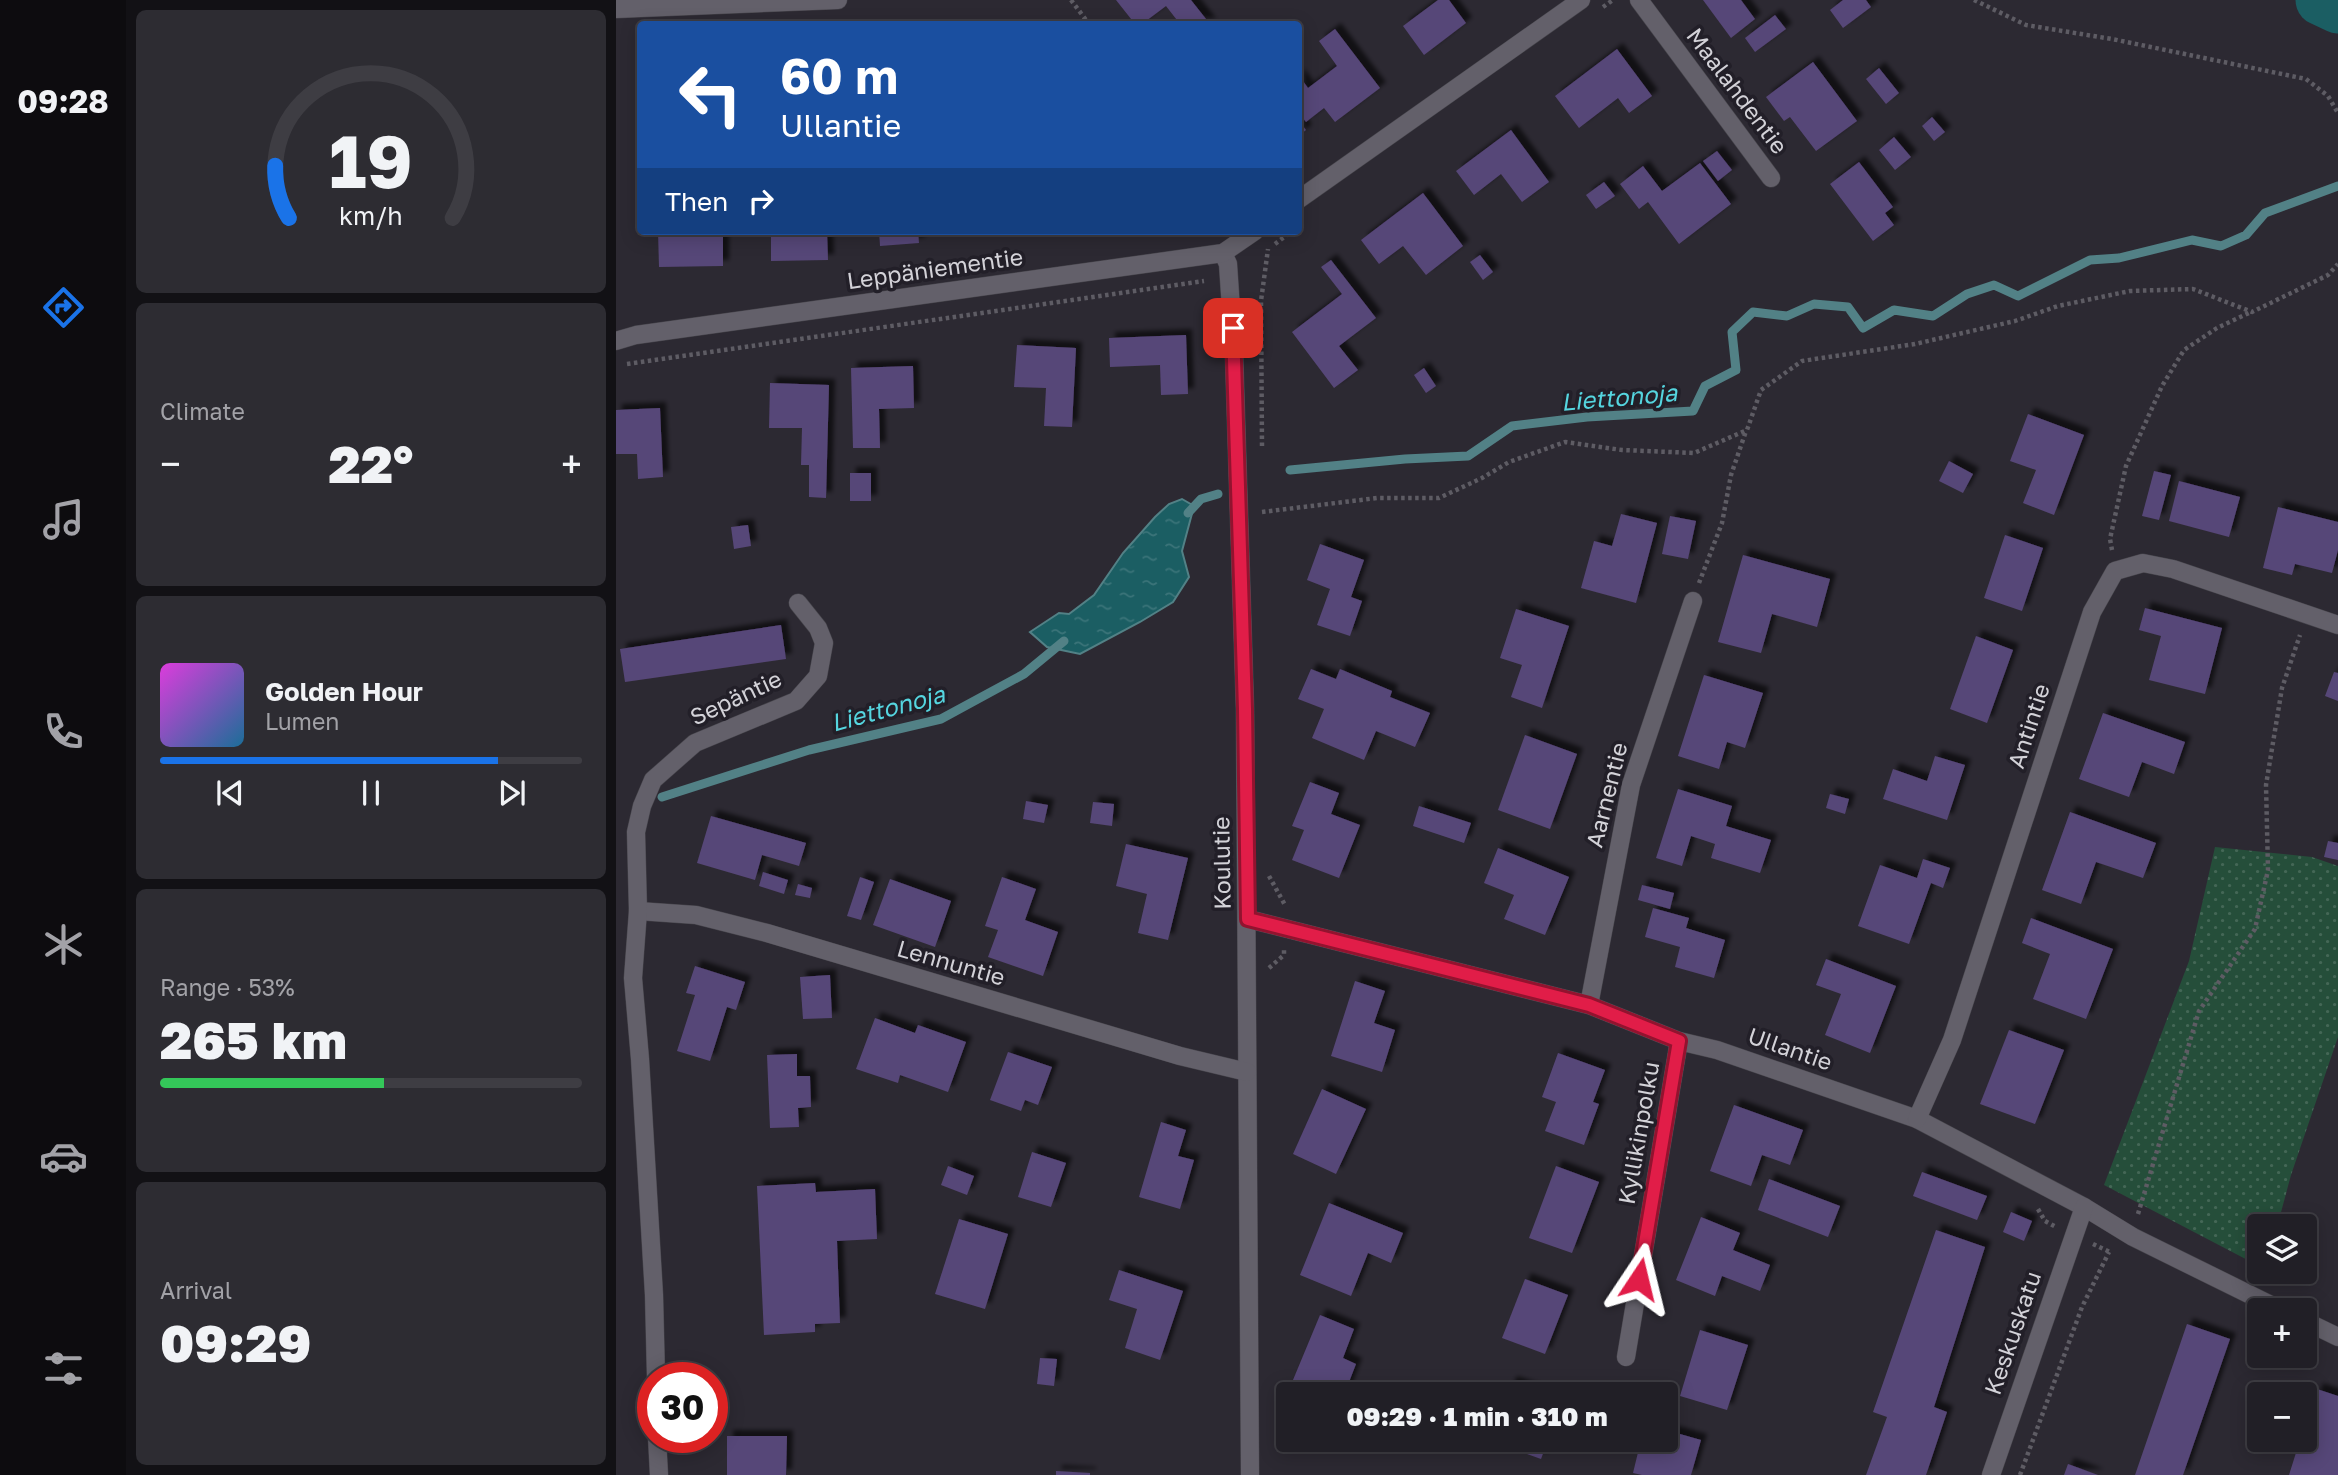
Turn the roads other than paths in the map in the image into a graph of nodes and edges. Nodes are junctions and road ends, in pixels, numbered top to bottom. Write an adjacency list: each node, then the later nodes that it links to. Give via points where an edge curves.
1 (838, 0): 4 (street)
2 (1581, 0): 6 (street)
3 (1639, 0): 5 (street, Maalahdentie)
4 (616, 9)
5 (1771, 178)
6 (1302, 198)
7 (1249, 235): 8 (street, Leppäniementie)
8 (1223, 253): 9 (street, Leppäniementie); 14 (street, Koulutie, via 1230,276 1236,394)
9 (616, 341)
10 (1693, 601): 15 (street, Aarnentie, via 1630,785)
11 (798, 603): 13 (street, Sepäntie, via 824,643 818,676 796,701 695,743 653,780 636,832)
12 (2338, 625): 18 (street, Antintie, via 2173,569 2143,563 2115,571 2092,612 1952,1040)
13 (638, 911): 17 (street, Lennuntie, via 695,915 767,933); 24 (street, Sepäntie, via 632,978)
14 (1248, 919): 15 (street, Ullantie); 17 (street, Koulutie)
15 (1589, 1005): 16 (street, Ullantie)
16 (1679, 1041): 18 (street, Ullantie); 23 (street, Kyllikinpolku)
17 (1247, 1072): 27 (street, Koulutie)
18 (1917, 1119): 19 (street, Ullantie)
19 (2084, 1207): 20 (street, Ullantie, via 2133,1237); 28 (street, Keskuskatu)
20 (2257, 1298)
21 (2317, 1327): 22 (street)
22 (2338, 1338)
23 (1626, 1357)
24 (656, 1362)
25 (658, 1453): 26 (street)
26 (659, 1475)
27 (1250, 1475)
28 (1991, 1475)

